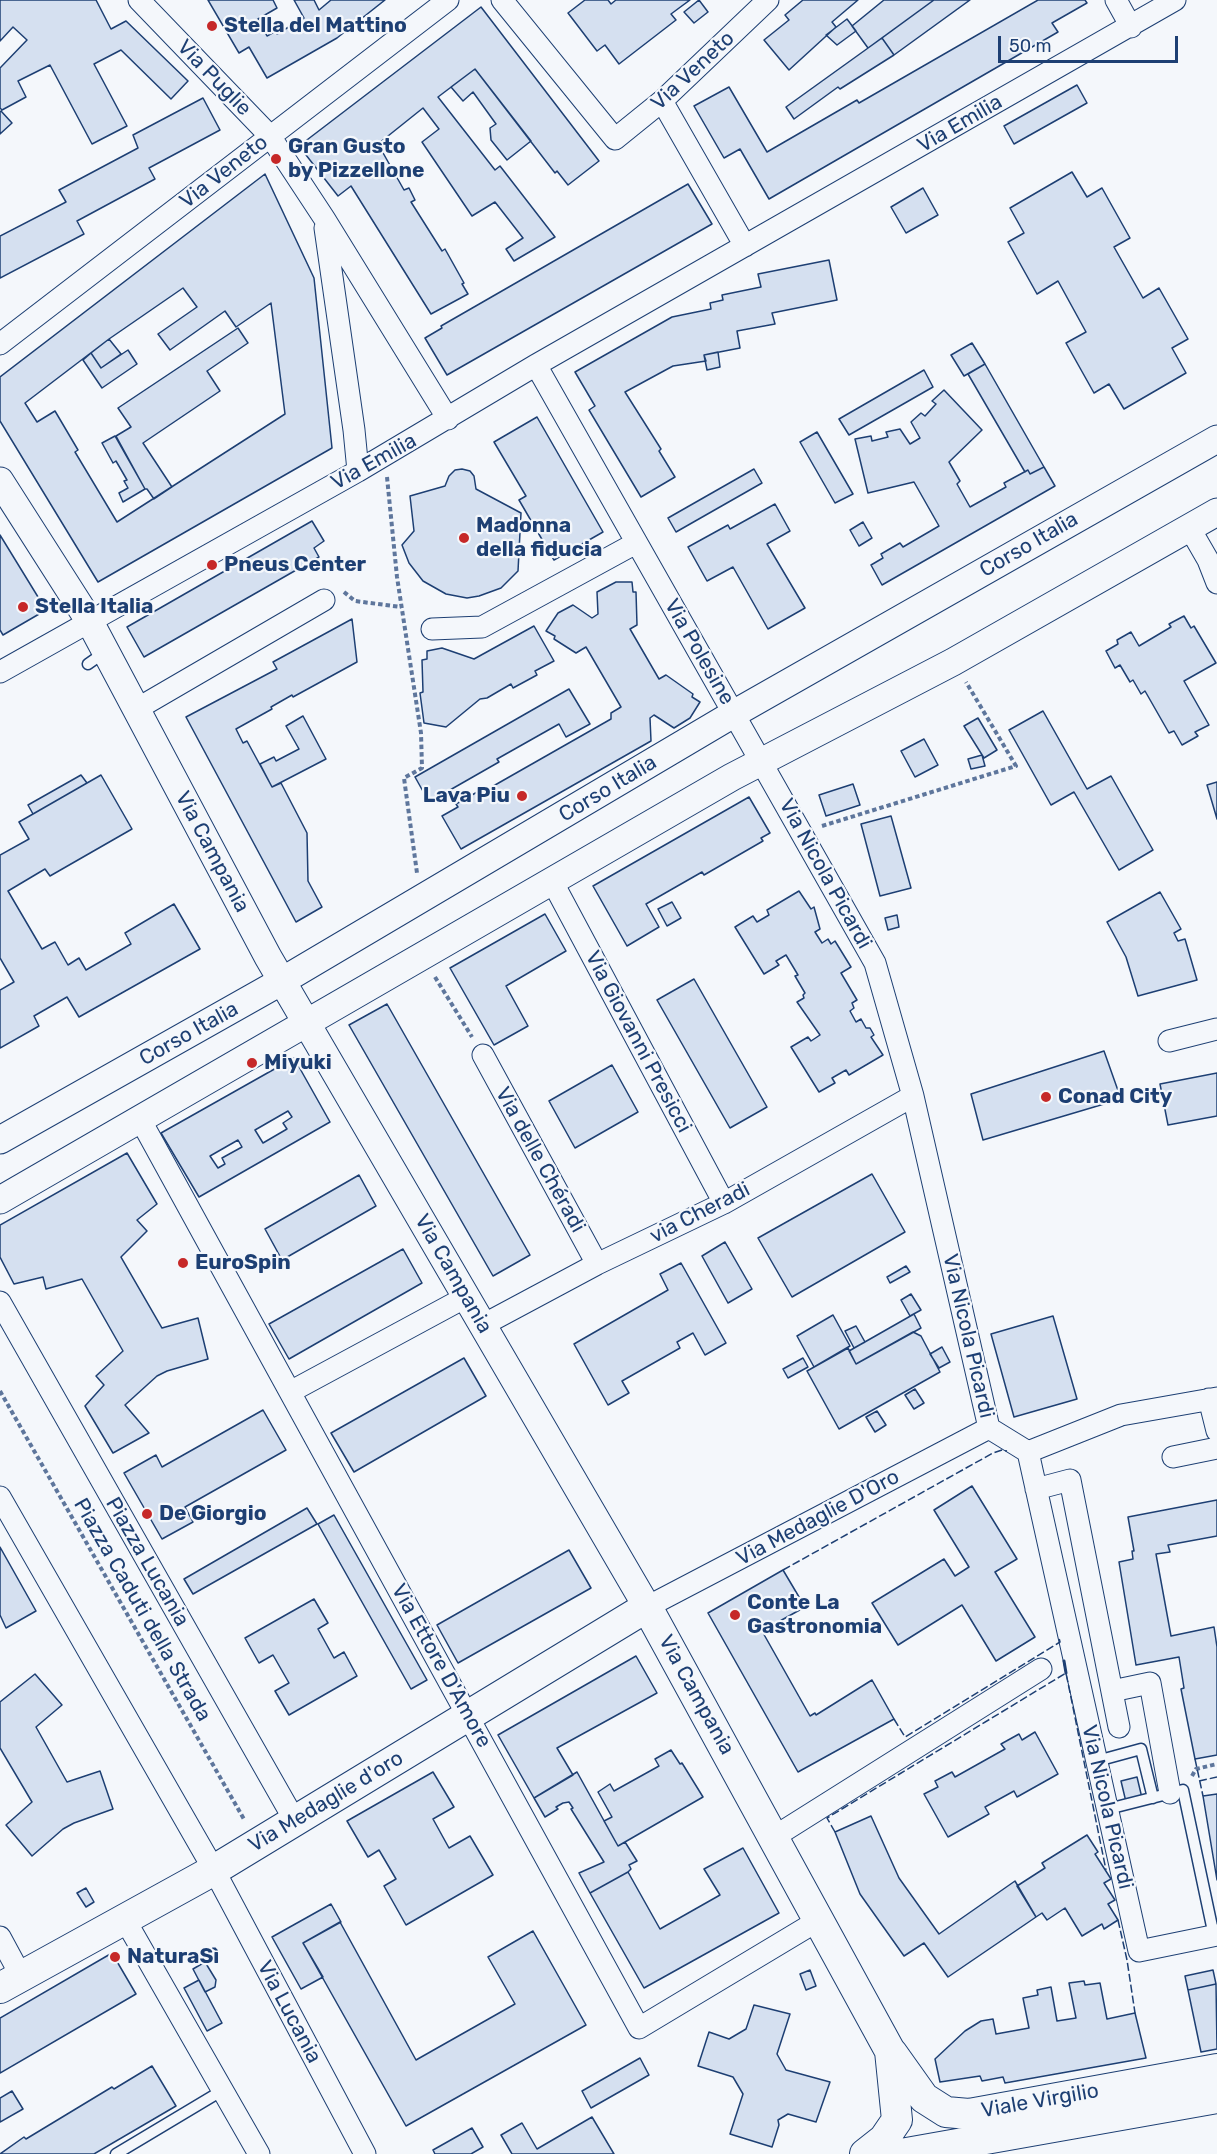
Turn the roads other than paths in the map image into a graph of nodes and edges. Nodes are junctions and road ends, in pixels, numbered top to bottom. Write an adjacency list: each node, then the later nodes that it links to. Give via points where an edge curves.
1 (139, 0): 9 (street, Via Puglie)
2 (448, 0): 9 (street, Via Veneto)
3 (502, 0): 8 (street, Via Veneto, via 615,140)
4 (768, 0): 8 (street, Via Veneto)
5 (1116, 0): 7 (street)
6 (1175, 0): 7 (street, Via Emilia)
7 (1131, 27): 11 (street, Via Emilia)
8 (662, 101): 11 (street)
9 (270, 136): 10 (street, Via Puglie); 12 (street, Via Veneto)
10 (324, 219): 14 (street, Via Puglie); 16 (street, Via Puglie)
11 (745, 246): 13 (street, Via Emilia)
12 (0, 344)
13 (536, 365): 14 (street, Via Emilia); 20 (street, Via Polesine)
14 (448, 419): 16 (street, Via Emilia)
15 (1217, 439): 27 (street, Corso Italia)
16 (358, 471): 23 (street, Via Emilia)
17 (0, 481): 23 (street, Via Campania)
18 (1217, 512): 19 (street)
19 (1189, 527): 21 (street); 28 (street, via 953,662)
20 (636, 543): 24 (street, via 482,627); 27 (street, Via Polesine)
21 (1217, 583)
22 (324, 600): 26 (street)
23 (90, 622): 25 (street, Via Emilia); 26 (street, Via Campania, via 97,658)
24 (432, 628)
25 (0, 672)
26 (135, 710): 30 (street, Via Campania)
27 (735, 713): 28 (street, Via Polesine); 30 (street, Corso Italia)
28 (761, 762): 29 (street); 35 (street, Via Nicola Picardi, via 874,963)
29 (552, 881): 31 (street); 39 (street, Via Giovanni Presicci)
30 (282, 981): 31 (street, Via Campania); 37 (street, Corso Italia)
31 (308, 1022): 36 (street); 41 (street, Via Campania)
32 (1217, 1029): 33 (street)
33 (1170, 1041)
34 (483, 1056): 40 (street, Via delle Chéradi)
35 (913, 1096): 39 (street, via Cheradi); 46 (street, Via Nicola Picardi)
36 (140, 1119): 38 (street); 44 (street, Via Ettore D'Amore)
37 (0, 1140)
38 (0, 1200)
39 (724, 1203): 40 (street, via Cheradi)
40 (597, 1264): 43 (street, via Cheradi)
41 (466, 1297): 43 (street, Via Campania); 44 (street)
42 (0, 1302): 61 (street, Piazza Lucania)
43 (483, 1325): 53 (street, Via Campania)
44 (290, 1392): 56 (street, Via Ettore D'Amore)
45 (1213, 1398): 47 (street); 49 (street, via 1121,1415)
46 (989, 1428): 49 (street, Via Nicola Picardi); 53 (street, Via Medaglie D'Oro)
47 (1217, 1431)
48 (1217, 1448): 50 (street)
49 (1028, 1452): 51 (street, Via Nicola Picardi)
50 (1173, 1457)
51 (1036, 1489): 55 (street, via 1070,1480); 58 (street, Via Nicola Picardi)
52 (0, 1497): 63 (street)
53 (647, 1607): 56 (main road, Via Medaglie d'oro); 62 (main road, Via Campania)
54 (1041, 1669): 62 (street)
55 (1112, 1692): 57 (street); 59 (street, via 1150,1683)
56 (468, 1715): 61 (main road, Via Medaglie d'oro); 65 (street, Via Ettore D'Amore, via 639,2028)
57 (1119, 1727)
58 (1097, 1761): 59 (lane, via 1141,1749); 60 (street, Via Nicola Picardi)
59 (1169, 1794): 60 (lane); 66 (lane)
60 (1108, 1809): 66 (street, Via Nicola Picardi, via 1139,1950)
61 (295, 1821): 63 (main road, Via Medaglie d'oro)
62 (774, 1837): 65 (main road, Via Campania)
63 (214, 1870): 64 (main road, Via Medaglie d'oro); 75 (street, Via Lucania)
64 (124, 1918): 68 (main road, Via Medaglie d'oro); 71 (street)
65 (819, 1920): 69 (main road, Via Campania)
66 (1215, 1935)
67 (0, 1937): 68 (street)
68 (10, 1982)
69 (890, 2051): 70 (main road, Viale Virgilio, via 924,2098 946,2112 969,2115); 76 (main road, Via Campania, via 897,2121 884,2139)
70 (1217, 2069)
71 (223, 2090): 73 (lane); 74 (street)
72 (1217, 2098): 77 (main road, Viale Virgilio)
73 (116, 2154)
74 (259, 2154)
75 (365, 2154)
76 (865, 2154)
77 (901, 2154)

